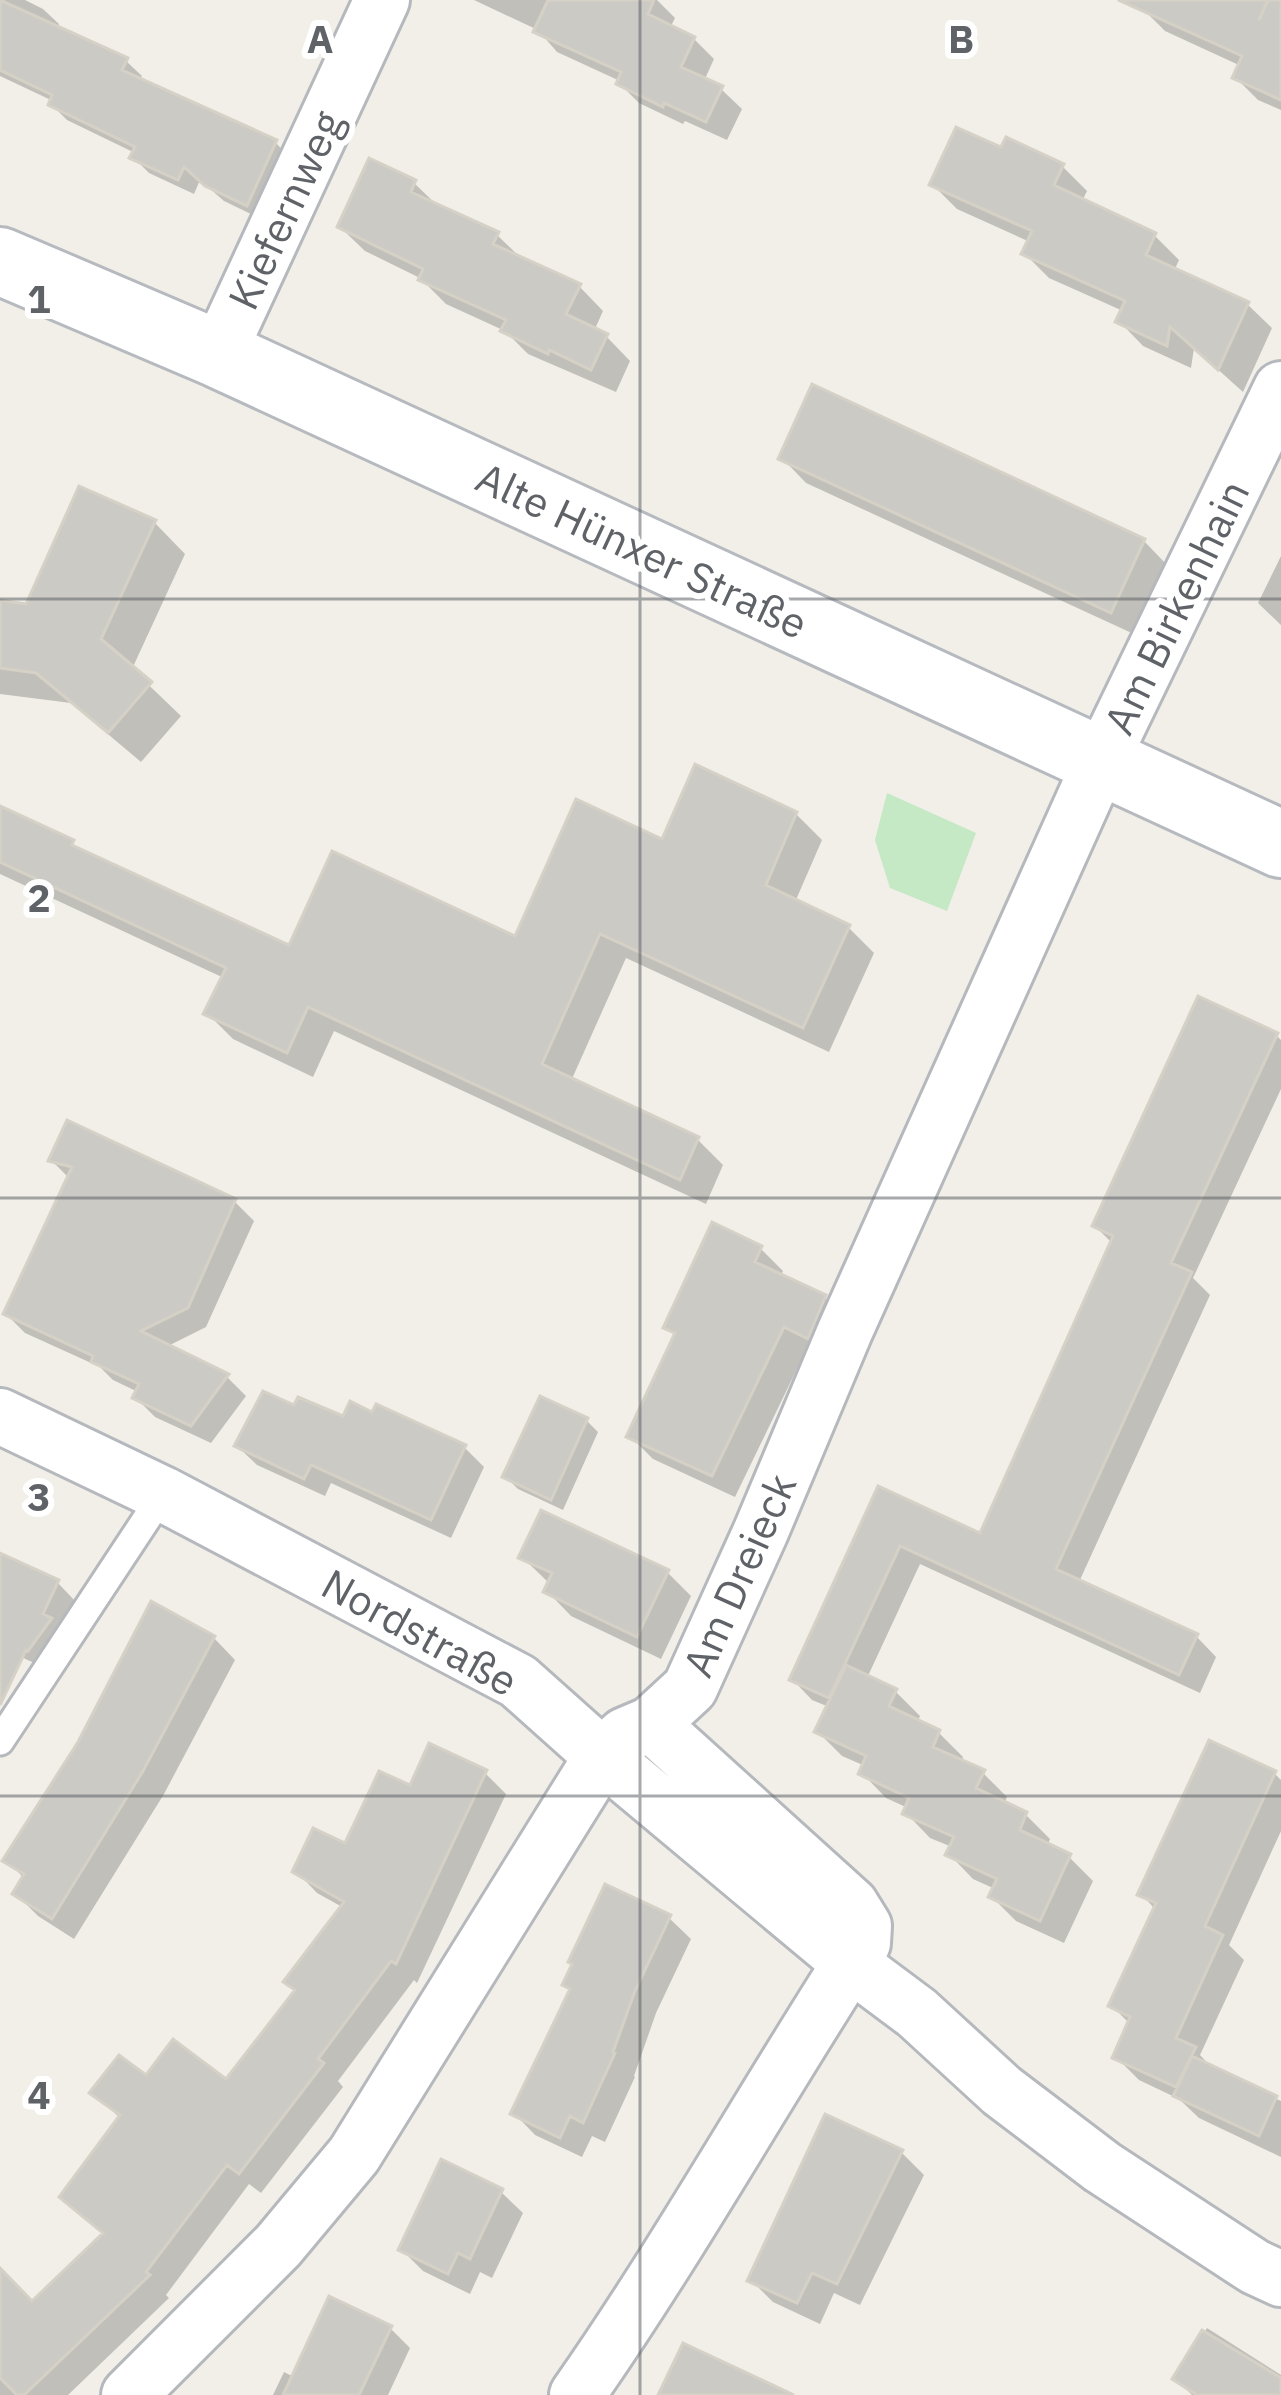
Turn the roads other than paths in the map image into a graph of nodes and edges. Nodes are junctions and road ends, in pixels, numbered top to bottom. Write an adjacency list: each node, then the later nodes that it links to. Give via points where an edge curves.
1 (382, 0): 3 (street, Kiefernweg)
2 (0, 261): 3 (street, Alte Hünxer Straße)
3 (218, 354): 5 (street, Alte Hünxer Straße)
4 (1281, 388): 5 (street, Am Birkenhain)
5 (1102, 761): 6 (street, Alte Hünxer Straße); 9 (street, Am Dreieck, via 690,1688)
6 (1281, 844)
7 (0, 1416): 8 (street, Nordstraße)
8 (164, 1494): 10 (lane); 11 (street, Nordstraße, via 518,1682)
9 (651, 1724): 11 (street, Am Dreieck); 12 (street, via 851,1906 863,1943)
10 (0, 1742)
11 (602, 1756): 12 (street, Nordstraße); 14 (street, Am Dreieck, via 354,2155 278,2246)
12 (850, 1963): 13 (street, Nordstraße, via 1102,2167); 15 (street)
13 (1281, 2279)
14 (129, 2395)
15 (577, 2395)

